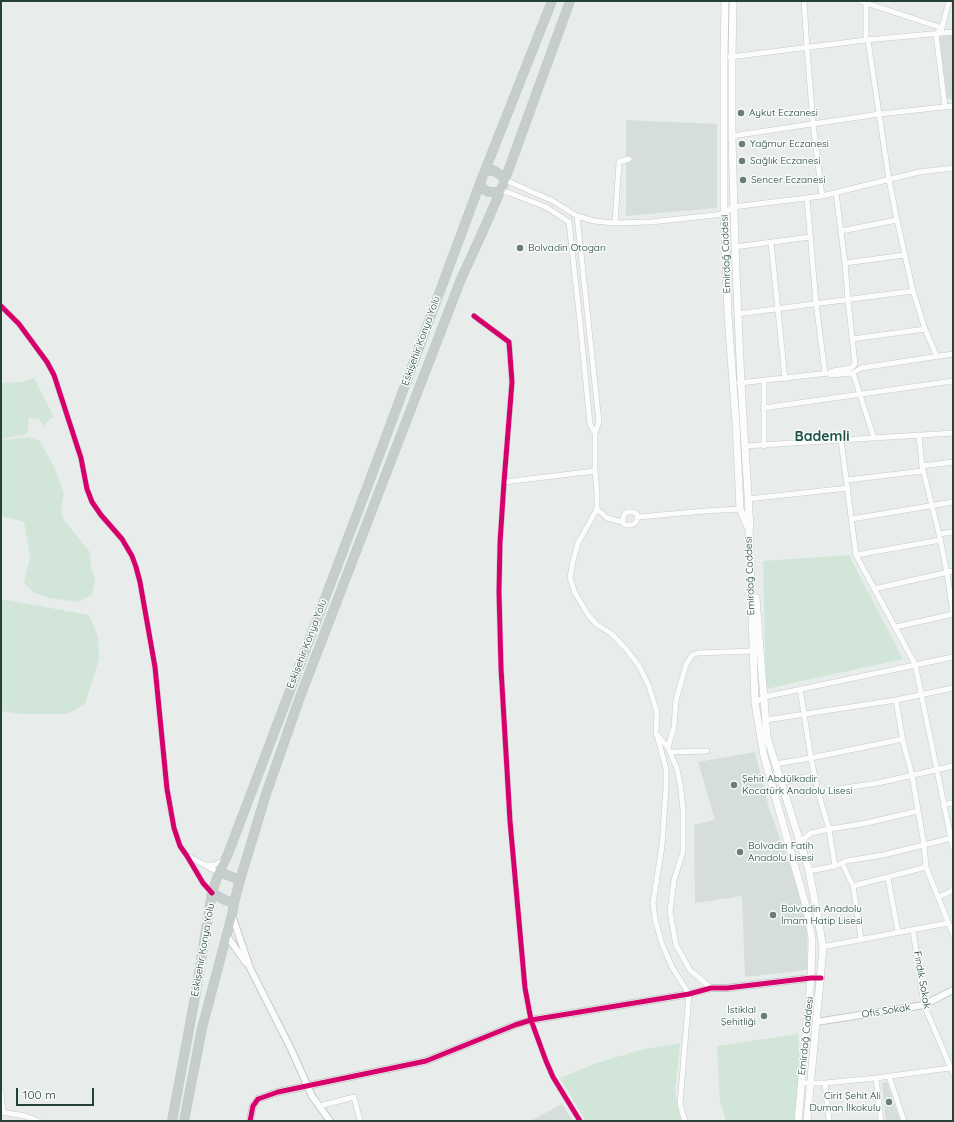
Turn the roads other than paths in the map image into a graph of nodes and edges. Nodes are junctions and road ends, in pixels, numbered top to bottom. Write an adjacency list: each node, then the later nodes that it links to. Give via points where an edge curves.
1 (552, 1): 23 (highway, Eskişehir Konya Yolu)
2 (570, 1): 24 (highway)
3 (725, 1): 15 (main road, Emirdağ Caddesi)
4 (733, 1): 14 (main road, Emirdağ Caddesi)
5 (804, 1): 13 (street)
6 (860, 1): 8 (street)
7 (949, 1): 9 (street)
8 (866, 2): 9 (street); 12 (street)
9 (942, 28): 11 (street)
10 (953, 32): 11 (street)
11 (936, 34): 12 (street); 17 (street)
12 (867, 40): 13 (street); 18 (street)
13 (806, 48): 14 (street); 19 (street)
14 (732, 57): 15 (street); 20 (main road, Emirdağ Caddesi)
15 (724, 59): 31 (main road, Emirdağ Caddesi)
16 (953, 106): 17 (street)
17 (945, 107): 18 (street)
18 (879, 114): 19 (street); 25 (street)
19 (813, 124): 20 (street); 28 (street)
20 (732, 136): 30 (main road, Emirdağ Caddesi)
21 (629, 159): 35 (street, via 619,162)
22 (953, 168): 25 (street, via 919,172)
23 (482, 177): 24 (highway, via 493,170); 26 (highway, via 482,187 485,190); 123 (highway, Eskişehir Konya Yolu)
24 (505, 180): 26 (highway); 32 (street, via 553,201)
25 (889, 180): 27 (street); 33 (street)
26 (500, 192): 34 (street, via 507,192 546,207); 132 (highway, via 461,279 300,698 266,794)
27 (836, 193): 28 (street); 36 (street)
28 (822, 196): 29 (street)
29 (807, 198): 30 (street); 37 (street)
30 (733, 207): 31 (street); 39 (main road, Emirdağ Caddesi)
31 (724, 214): 35 (street); 59 (main road, Emirdağ Caddesi)
32 (577, 216): 34 (street); 35 (street); 62 (street, via 599,422)
33 (897, 220): 36 (street); 40 (street)
34 (569, 222): 62 (street, via 590,424)
35 (615, 223)
36 (841, 231): 41 (street)
37 (810, 237): 38 (street); 44 (street)
38 (771, 242): 39 (street); 46 (street)
39 (735, 247): 47 (main road, Emirdağ Caddesi)
40 (905, 254): 41 (street); 42 (street)
41 (845, 263): 43 (street)
42 (913, 291): 43 (street); 49 (street)
43 (848, 300): 44 (street); 50 (street)
44 (816, 303): 46 (street); 53 (street)
45 (1, 306): 124 (street, via 19,324 48,362 81,458 92,502 122,539 136,567 155,667 174,828 180,846)
46 (778, 308): 47 (street); 55 (street)
47 (737, 314): 58 (main road, Emirdağ Caddesi)
48 (474, 316): 73 (street, via 509,342 512,382)
49 (925, 329): 50 (street); 52 (street)
50 (852, 338): 53 (street, via 855,364 851,368)
51 (953, 354): 52 (street)
52 (937, 357): 54 (street, via 861,368)
53 (827, 373): 54 (street); 55 (street)
54 (853, 374): 60 (street)
55 (785, 379): 56 (street)
56 (764, 381): 58 (street); 61 (street)
57 (953, 381): 60 (street)
58 (741, 383): 59 (street); 67 (main road, Emirdağ Caddesi)
59 (733, 384): 79 (main road, Emirdağ Caddesi)
60 (860, 395): 61 (street); 65 (street)
61 (764, 408): 68 (street)
62 (595, 433): 71 (street)
63 (953, 433): 64 (street)
64 (919, 435): 65 (street); 70 (street)
65 (874, 438): 66 (street)
66 (841, 440): 68 (street); 72 (street)
67 (745, 446): 68 (street); 75 (main road, Emirdağ Caddesi)
68 (764, 446)
69 (953, 462): 70 (street)
70 (922, 469): 72 (street); 77 (street)
71 (595, 471): 73 (street); 78 (street)
72 (847, 480): 74 (street)
73 (504, 482): 153 (street, via 499,592 501,668 510,821 525,988)
74 (848, 488): 75 (street); 81 (street)
75 (748, 499): 97 (main road, Emirdağ Caddesi)
76 (953, 502): 77 (street)
77 (932, 505): 81 (street); 84 (street)
78 (597, 509): 82 (street, via 607,518); 102 (street, via 578,543 570,578 575,593 589,616 618,639 639,666 649,686 657,713)
79 (740, 509): 80 (street); 91 (main road, Emirdağ Caddesi, via 749,529)
80 (638, 517): 82 (street, via 632,525); 82 (street, via 636,513 627,512)
81 (852, 519): 86 (street)
82 (622, 522)
83 (953, 532): 84 (street)
84 (940, 534): 85 (street)
85 (941, 540): 86 (street); 87 (street)
86 (856, 555): 89 (street)
87 (947, 572): 88 (street); 89 (street); 90 (street, via 953,614)
88 (953, 572)
89 (874, 589): 90 (street)
90 (896, 627): 93 (street)
91 (753, 651): 99 (main road, Emirdağ Caddesi); 104 (street, via 692,655 686,665 676,700 674,727)
92 (953, 656): 93 (street)
93 (915, 664): 95 (street); 96 (street)
94 (953, 688): 96 (street)
95 (800, 689): 97 (street); 100 (street)
96 (922, 694): 98 (street); 110 (street)
97 (764, 698): 99 (street); 101 (main road, Emirdağ Caddesi)
98 (896, 700): 100 (street); 103 (street)
99 (755, 703): 147 (main road, Emirdağ Caddesi, via 764,756 807,910 812,939)
100 (805, 714): 101 (street); 107 (street)
101 (766, 720): 108 (main road, Emirdağ Caddesi, via 767,737)
102 (656, 734): 104 (street); 151 (street, via 666,769 666,787 662,846 653,903 655,919 669,962)
103 (902, 739): 107 (street); 112 (street)
104 (668, 747): 106 (street)
105 (707, 751): 106 (street)
106 (671, 752): 149 (street, via 680,783 683,852 674,880 670,912 676,945 690,970)
107 (811, 758): 108 (street); 111 (street)
108 (775, 764): 113 (main road, Emirdağ Caddesi)
109 (953, 766): 110 (street)
110 (936, 769): 112 (street); 116 (street)
111 (815, 775): 113 (street); 114 (street)
112 (912, 776): 114 (street); 117 (street)
113 (781, 783): 120 (main road, Emirdağ Caddesi)
114 (818, 792): 118 (street)
115 (953, 803): 116 (street)
116 (944, 805): 119 (street)
117 (918, 811): 118 (street); 121 (street)
118 (829, 829): 120 (street, via 811,833); 127 (street)
119 (952, 838): 121 (street); 122 (street)
120 (800, 842): 129 (main road, Emirdağ Caddesi)
121 (924, 845): 125 (street); 128 (street)
122 (953, 848)
123 (228, 854): 126 (street, via 221,862); 130 (highway, Eskişehir Konya Yolu)
124 (187, 856): 126 (street); 135 (street, via 203,884)
125 (842, 863): 127 (street); 133 (street)
126 (203, 865): 130 (street)
127 (835, 866): 129 (street)
128 (926, 867): 131 (street); 136 (street)
129 (809, 871): 145 (main road, Emirdağ Caddesi)
130 (219, 872): 132 (highway); 135 (highway, Eskişehir Konya Yolu)
131 (888, 878): 133 (street); 141 (street)
132 (240, 880): 137 (highway)
133 (853, 886): 144 (street)
134 (953, 890): 136 (street)
135 (212, 893): 137 (highway); 166 (highway, Eskişehir Konya Yolu)
136 (938, 897): 139 (street)
137 (234, 903): 138 (highway)
138 (232, 915): 143 (highway); 146 (street)
139 (948, 923): 140 (street); 142 (street)
140 (913, 930): 141 (street); 152 (street, Fındık Sokak)
141 (898, 932): 144 (street)
142 (953, 934)
143 (227, 936): 146 (street); 167 (highway, via 202,1028)
144 (861, 939): 145 (street)
145 (822, 947): 148 (main road, Emirdağ Caddesi)
146 (250, 967): 161 (street)
147 (812, 978): 148 (street); 149 (street); 158 (main road, Emirdağ Caddesi)
148 (820, 978): 154 (main road, Emirdağ Caddesi)
149 (711, 988): 151 (street)
150 (953, 990): 152 (street, Ofis Sokak)
151 (689, 994): 153 (street); 172 (street, via 680,1104)
152 (924, 1005): 154 (street, Ofis Sokak); 155 (street, Fındık Sokak)
153 (531, 1020): 161 (street, via 426,1061); 171 (street, via 548,1066)
154 (816, 1022): 160 (main road, Emirdağ Caddesi)
155 (952, 1071): 156 (street)
156 (889, 1076): 157 (street); 177 (street)
157 (876, 1078): 159 (street); 176 (street)
158 (801, 1083): 160 (street); 173 (main road, Emirdağ Caddesi)
159 (825, 1083): 160 (street); 175 (street)
160 (810, 1084): 174 (main road, Emirdağ Caddesi)
161 (308, 1086): 163 (street); 168 (street, via 258,1098 253,1106)
162 (1, 1093): 164 (street)
163 (319, 1106): 169 (street); 170 (street, via 354,1097)
164 (2, 1113): 165 (street, via 25,1116)
165 (38, 1121)
166 (172, 1121)
167 (184, 1121)
168 (250, 1121)
169 (330, 1121)
170 (360, 1121)
171 (580, 1121)
172 (685, 1121)
173 (798, 1121)
174 (808, 1121)
175 (829, 1121)
176 (881, 1121)
177 (904, 1121)

